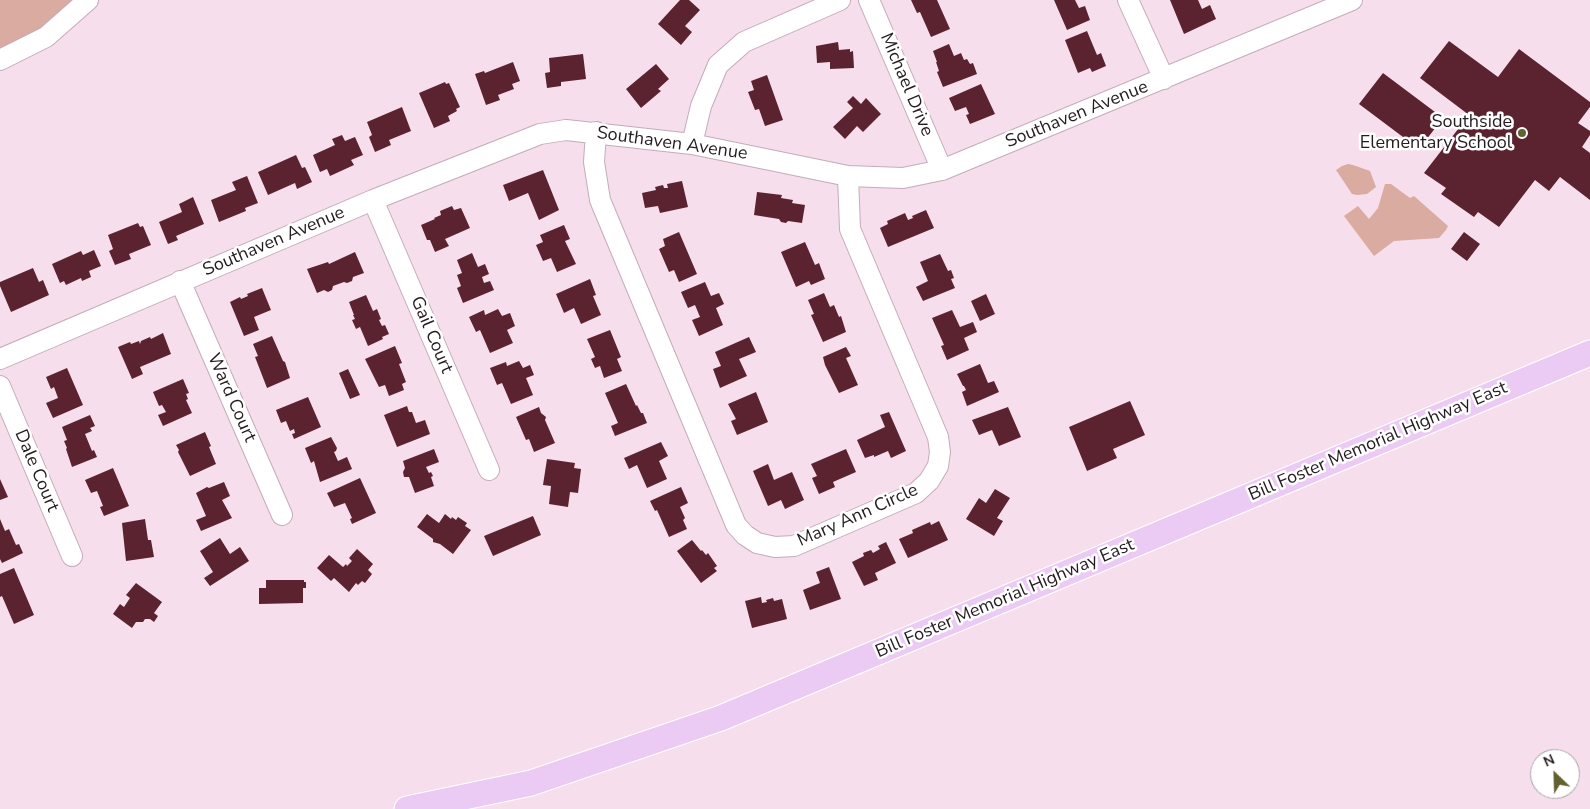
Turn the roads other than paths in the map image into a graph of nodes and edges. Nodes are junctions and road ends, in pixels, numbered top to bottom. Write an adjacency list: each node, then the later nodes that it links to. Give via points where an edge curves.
1 (88, 0): 6 (street, via 46,37)
2 (840, 0): 9 (street, via 744,42 718,65 701,106)
3 (869, 0): 10 (street, Michael Drive)
4 (1128, 0): 7 (street)
5 (1352, 0): 7 (street, Southaven Avenue)
6 (0, 60)
7 (1164, 79): 10 (street, Southaven Avenue)
8 (596, 132): 9 (street, Southaven Avenue); 11 (street, Mary Ann Circle, via 594,162 600,200 732,516 746,535 757,543 774,547 794,546 916,493 938,466 938,437 850,229); 12 (street, Southaven Avenue, via 566,130 540,134)
9 (692, 144): 11 (street, Southaven Avenue)
10 (942, 170): 11 (street, Southaven Avenue, via 903,178)
11 (848, 176)
12 (373, 200): 13 (street, Southaven Avenue); 17 (street, Gail Court)
13 (180, 282): 15 (street, Southaven Avenue); 18 (street, Ward Court)
14 (1590, 353): 20 (main road, Bill Foster Memorial Highway East, via 721,718 531,783)
15 (0, 358)
16 (0, 386): 19 (street, Dale Court)
17 (489, 470)
18 (282, 515)
19 (72, 556)
20 (407, 809)

